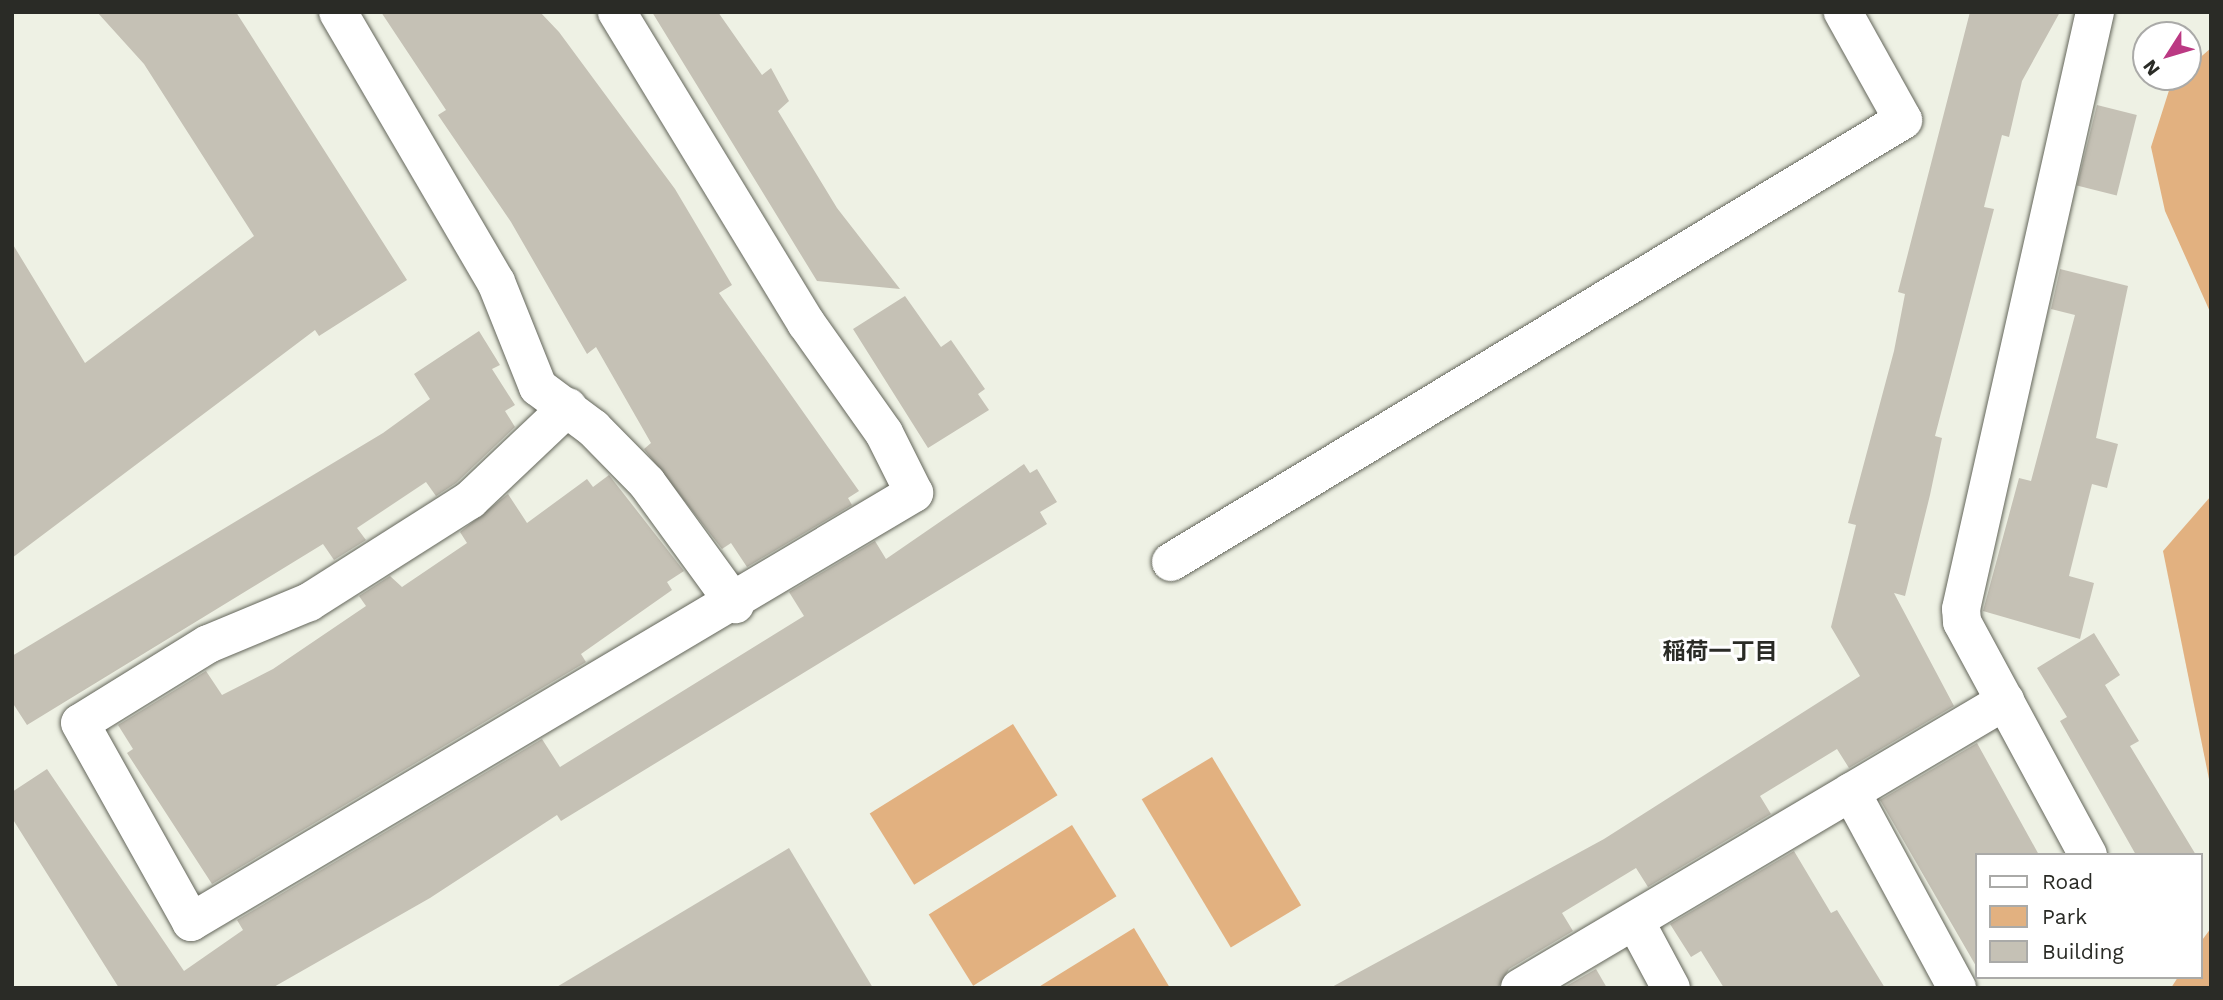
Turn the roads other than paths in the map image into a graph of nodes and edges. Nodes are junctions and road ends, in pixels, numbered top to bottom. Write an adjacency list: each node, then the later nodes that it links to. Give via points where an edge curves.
1 (338, 12): 5 (street, via 496,282 538,387)
2 (617, 12): 7 (street, via 806,323 884,433 914,493)
3 (1843, 12): 6 (street, via 1903,120)
4 (2095, 12): 8 (street, via 1961,609)
5 (568, 407): 7 (street, via 647,482); 7 (street, via 470,500 309,602 208,645 80,723 191,922)
6 (1171, 562)
7 (735, 604)
8 (2005, 701): 9 (street); 10 (street)
9 (1851, 792): 11 (street); 14 (street)
10 (2087, 853)
11 (1635, 920): 12 (street); 13 (street)
12 (1520, 988)
13 (1671, 988)
14 (1957, 988)

